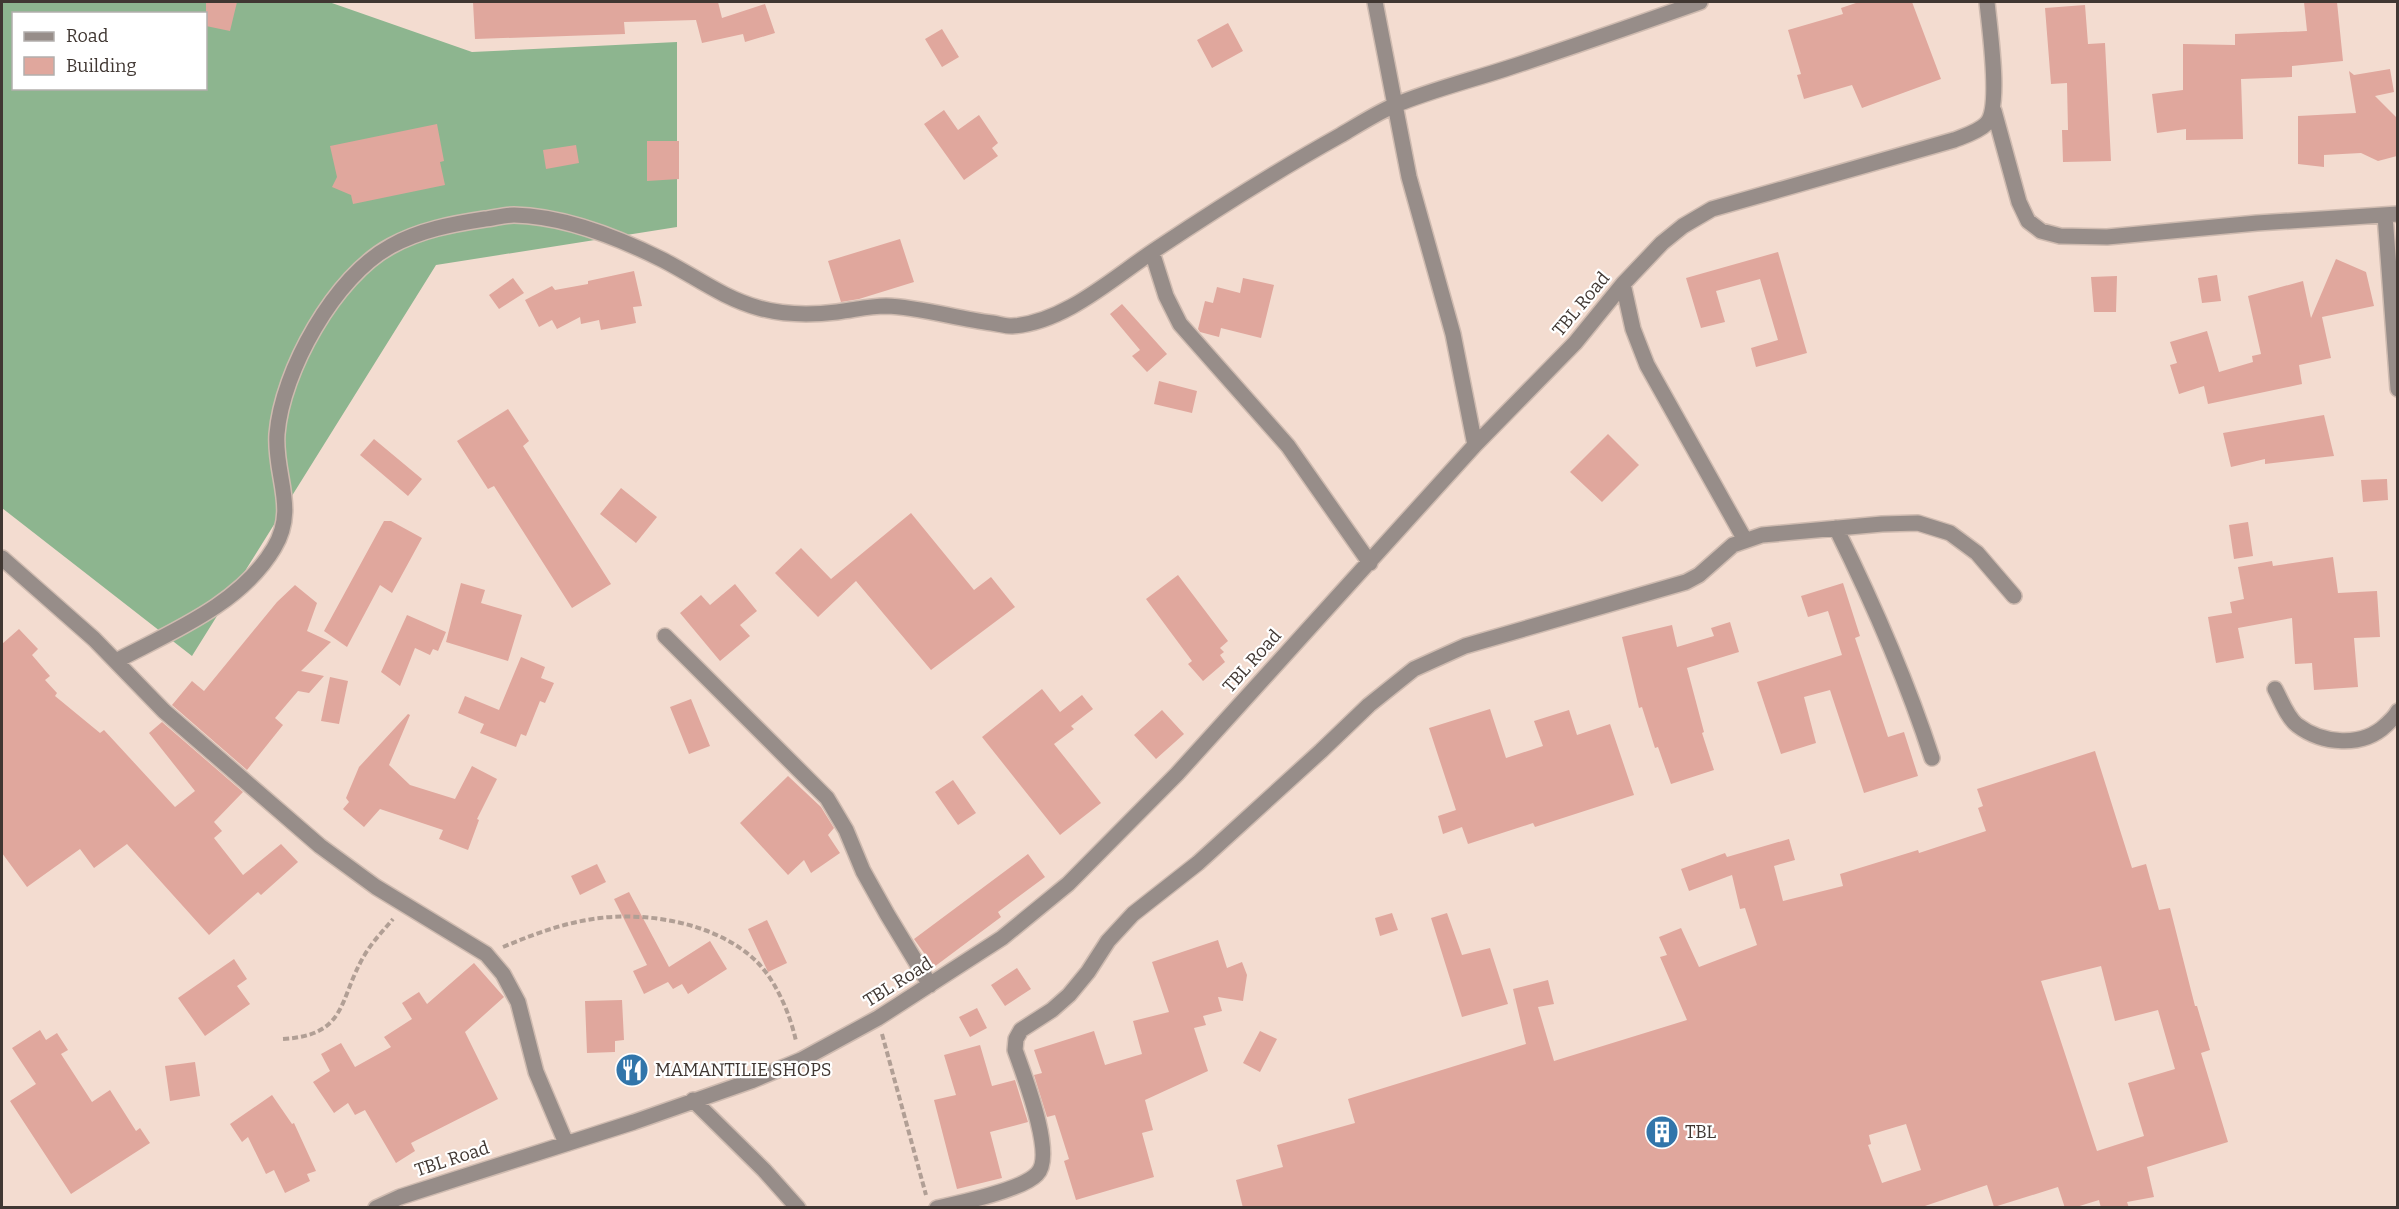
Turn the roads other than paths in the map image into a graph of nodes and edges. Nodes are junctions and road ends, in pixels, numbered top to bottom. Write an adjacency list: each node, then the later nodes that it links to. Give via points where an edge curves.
1 (1375, 2): 4 (street)
2 (1700, 2): 4 (street)
3 (1987, 2): 5 (street)
4 (1394, 106): 7 (street, via 1277,170); 10 (street, via 1414,196 1453,334)
5 (1994, 111): 6 (street, via 2019,202 2028,220 2041,231 2060,236 2107,237); 8 (street, TBL Road, via 1988,123 1953,141 1712,209 1662,243)
6 (2391, 215): 9 (street)
7 (1152, 252): 14 (street, via 1180,324 1288,446); 17 (street, via 1086,298 1046,319 1012,326 891,306 791,314 767,310 702,285 666,262 614,238 567,223 513,215 443,225 389,247 359,269 328,306 304,347 277,433 286,505 284,529 259,570 197,618)
8 (1623, 284): 10 (street, TBL Road, via 1575,344); 12 (street, via 1647,365)
9 (2397, 389)
10 (1475, 445): 14 (street, TBL Road)
11 (1836, 528): 12 (street); 15 (street, via 1918,523 1950,533 1977,553); 20 (street, via 1888,637)
12 (1745, 540): 24 (street, via 1686,582 1465,646 1414,669 1369,705 1206,856 1133,914 1069,995 1021,1030 1015,1050 1043,1146 1038,1174 1025,1183)
13 (2, 558): 17 (street)
14 (1370, 563): 21 (street, TBL Road, via 1177,774 1068,884 1002,938)
15 (2014, 596)
16 (665, 636): 21 (street, via 827,798 863,871)
17 (116, 661): 23 (street, via 165,711 320,846 376,887 486,954 503,974 518,1002 536,1072)
18 (2275, 689): 19 (street, via 2294,723 2313,735 2333,740 2361,740 2380,731)
19 (2397, 711)
20 (1932, 758)
21 (930, 985): 22 (street, TBL Road, via 801,1060)
22 (693, 1100): 23 (street, TBL Road); 27 (street)
23 (566, 1143): 25 (street, TBL Road)
24 (932, 1202)
25 (382, 1205): 26 (street)
26 (403, 1208)
27 (798, 1208)

